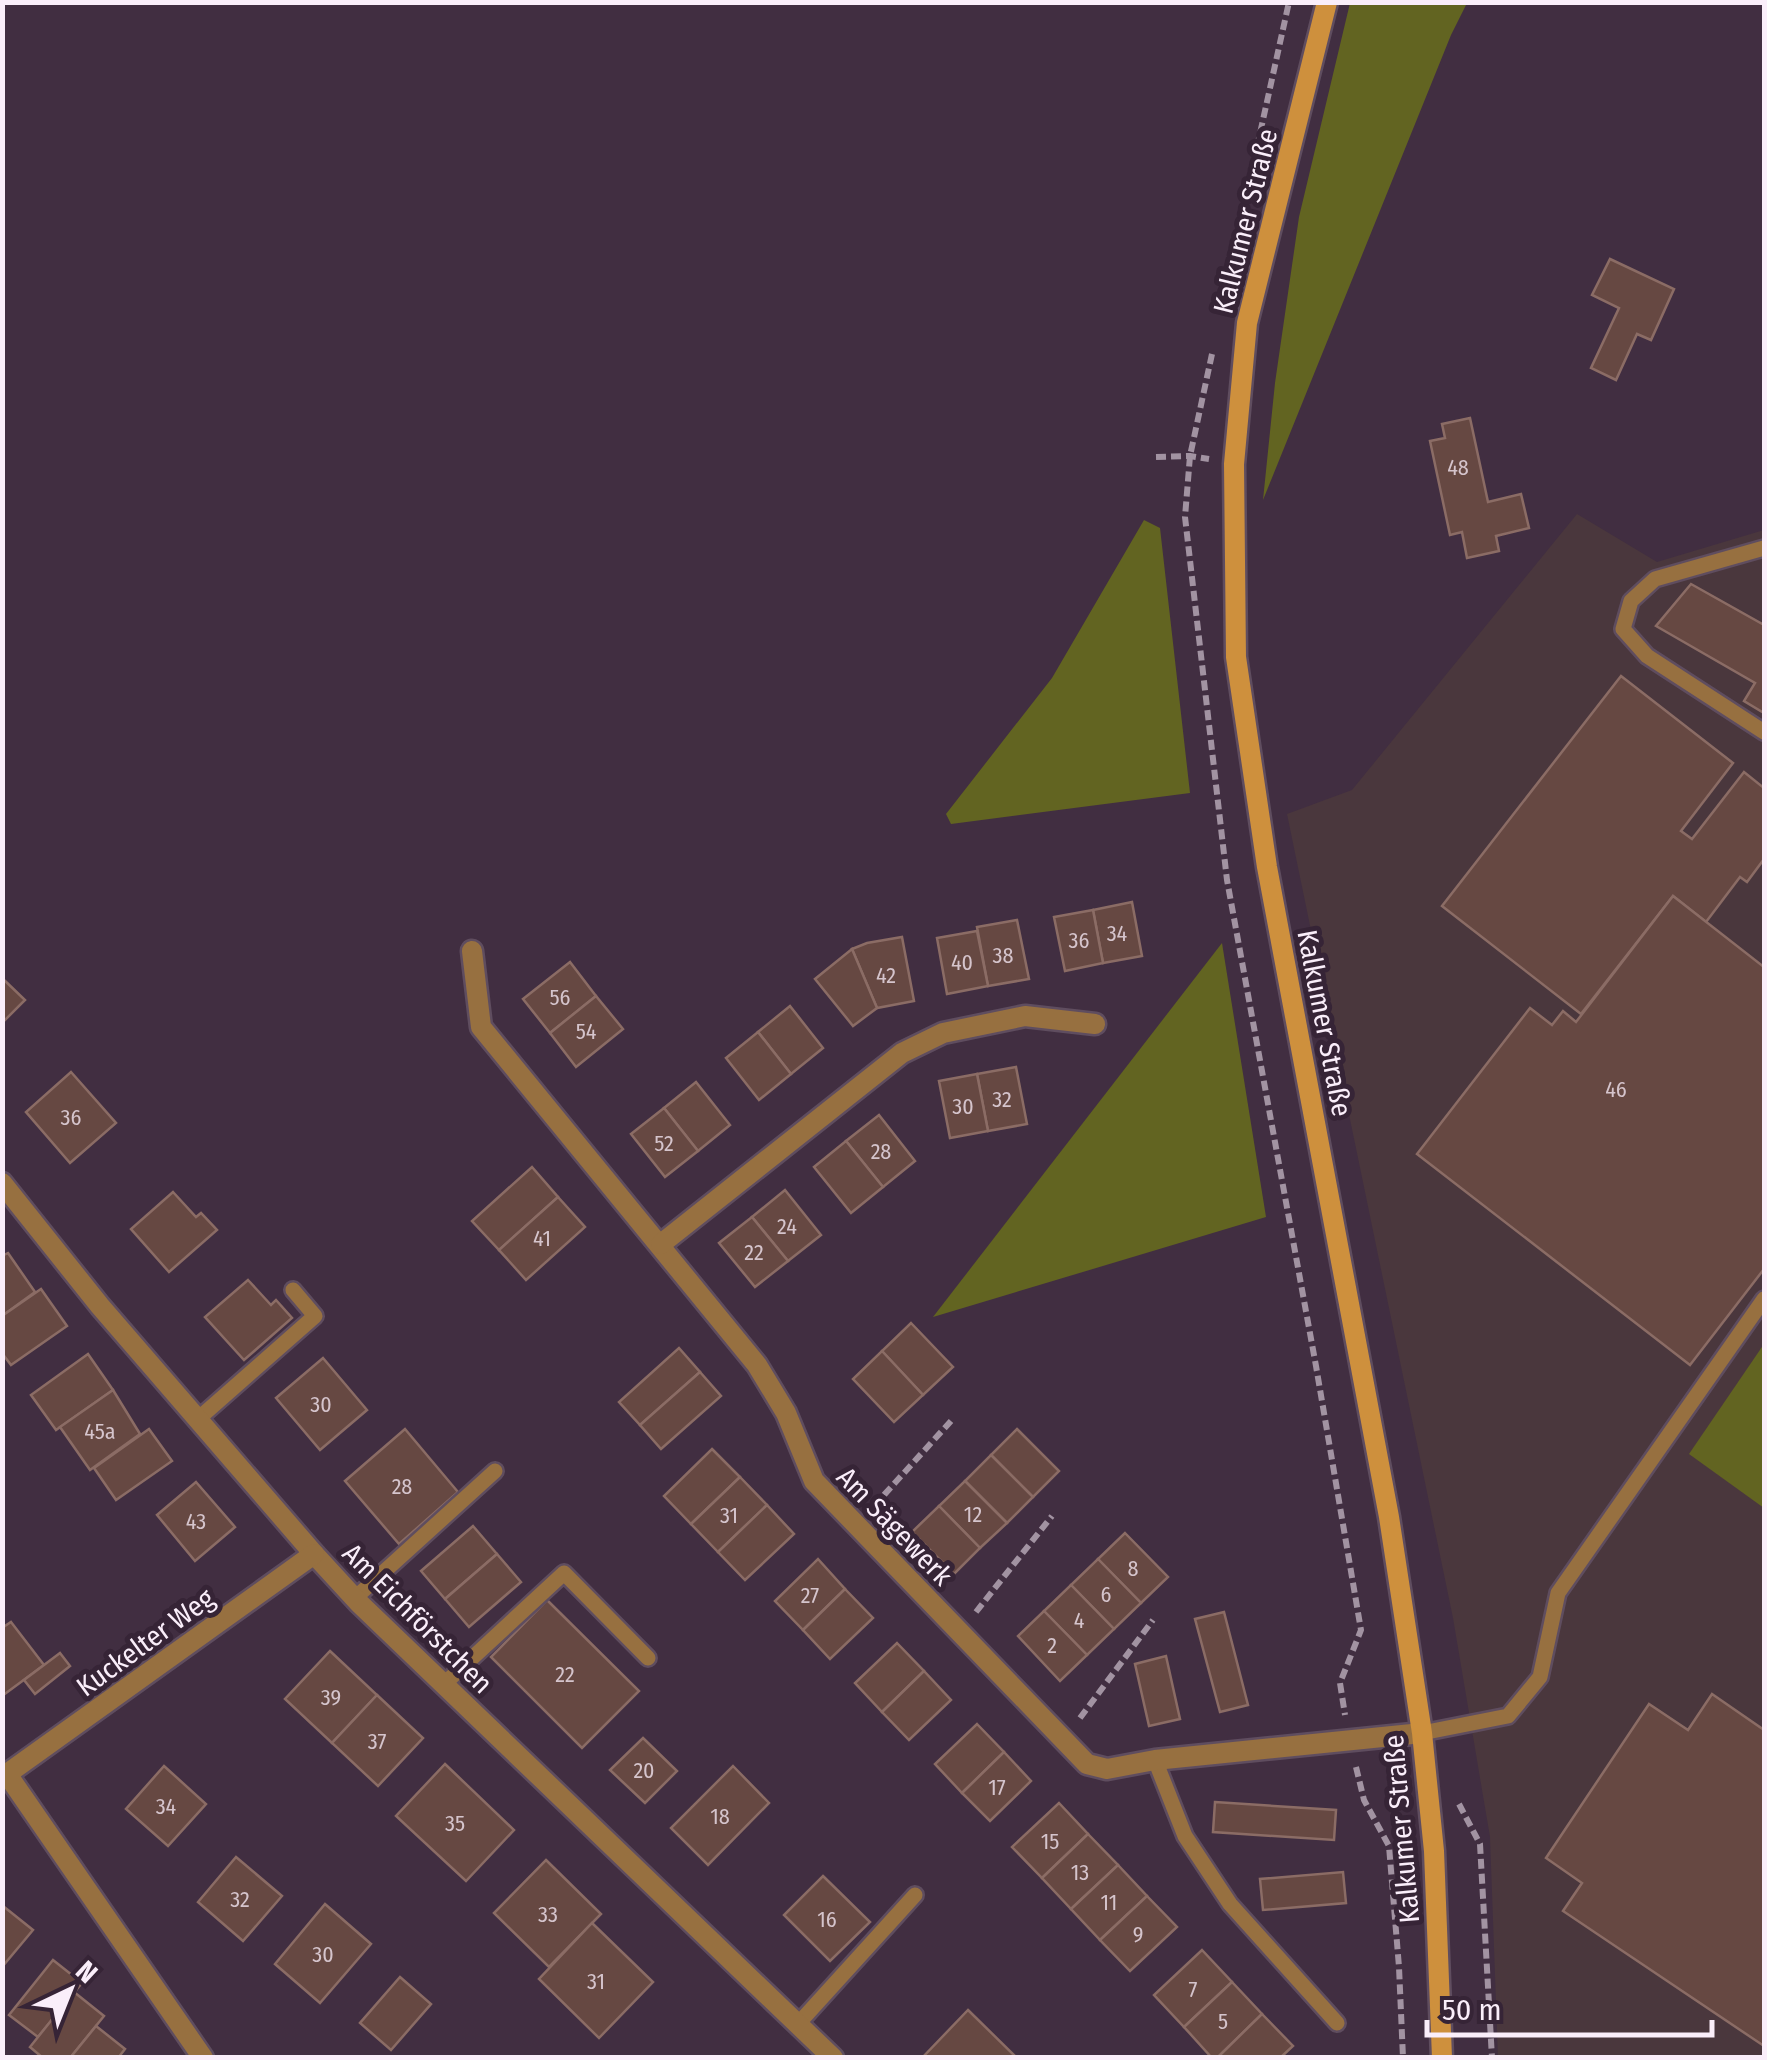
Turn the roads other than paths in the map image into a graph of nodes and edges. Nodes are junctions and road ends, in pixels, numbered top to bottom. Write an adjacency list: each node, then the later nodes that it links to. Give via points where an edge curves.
1 (1327, 2): 16 (main road, Kalkumer Straße, via 1247,323 1234,464 1236,657 1267,866 1389,1517)
2 (1764, 548): 3 (lane, via 1655,578 1631,601 1624,629 1647,656)
3 (1764, 732)
4 (472, 951): 7 (street, Am Sägewerk, via 482,1027)
5 (1094, 1024): 7 (street, via 1025,1016 944,1033 902,1053)
6 (2, 1182): 10 (street, Am Eichförstchen)
7 (661, 1244): 17 (street, Am Sägewerk, via 757,1365 814,1481 1088,1764 1107,1768)
8 (294, 1290): 10 (lane, via 315,1316)
9 (1764, 1299): 16 (lane, via 1558,1593 1540,1677 1508,1716)
10 (198, 1419): 12 (street, Am Eichförstchen)
11 (496, 1471): 13 (lane)
12 (314, 1554): 13 (street, Am Eichförstchen); 18 (street, Kuckelter Weg)
13 (355, 1598): 15 (street, Am Eichförstchen)
14 (648, 1658): 15 (lane, via 564,1572)
15 (444, 1684): 21 (street, Am Eichförstchen)
16 (1422, 1733): 17 (street, Am Sägewerk); 24 (main road, Kalkumer Straße)
17 (1154, 1760): 20 (lane, via 1185,1836 1230,1904)
18 (4, 1772): 22 (street, Kuckelter Weg)
19 (916, 1895): 21 (lane)
20 (1337, 2023)
21 (798, 2024): 23 (street, Am Eichförstchen)
22 (202, 2058)
23 (832, 2058)
24 (1442, 2058)

